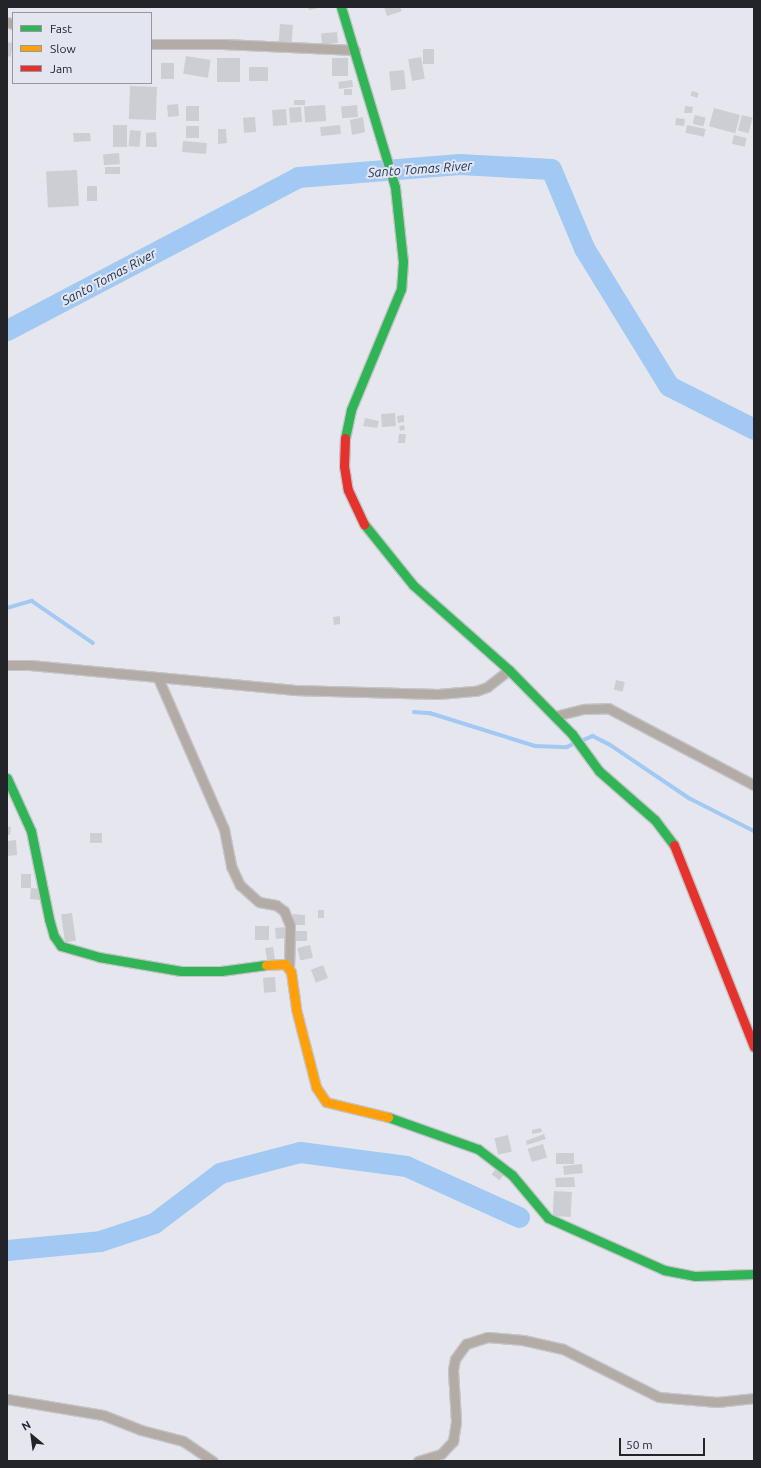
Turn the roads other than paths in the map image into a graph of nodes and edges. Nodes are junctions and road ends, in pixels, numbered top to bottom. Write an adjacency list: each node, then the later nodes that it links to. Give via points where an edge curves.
1 (341, 7): 3 (street)
2 (152, 44): 3 (street, via 224,44)
3 (355, 50): 5 (street, via 378,140 394,188 402,238 401,289 351,410 344,443 348,490 358,514 391,561 435,606)
4 (7, 665): 6 (street)
5 (509, 670): 6 (street, via 487,687 456,694 293,690); 7 (street)
6 (158, 678): 10 (street, via 224,830 231,866 240,885 259,902 276,905 284,911 290,925)
7 (555, 716): 9 (street, via 584,709 608,708); 11 (street, via 599,771 655,820 668,835 677,850 700,916)
8 (7, 778): 10 (street, via 31,831 51,925 61,946 99,957 181,971 221,971 281,963)
9 (754, 785)
10 (290, 968): 12 (street, via 296,1008 316,1087 326,1102 397,1118 478,1149 512,1175 548,1218 664,1270 695,1276)
11 (754, 1047)
12 (754, 1274)
13 (754, 1398): 16 (street, via 717,1402 658,1397 563,1349 523,1340 488,1337 466,1344 455,1359 453,1370 456,1422 453,1440 441,1454)
14 (7, 1399): 15 (street, via 103,1415 141,1430 183,1441)
15 (213, 1461)
16 (418, 1461)

